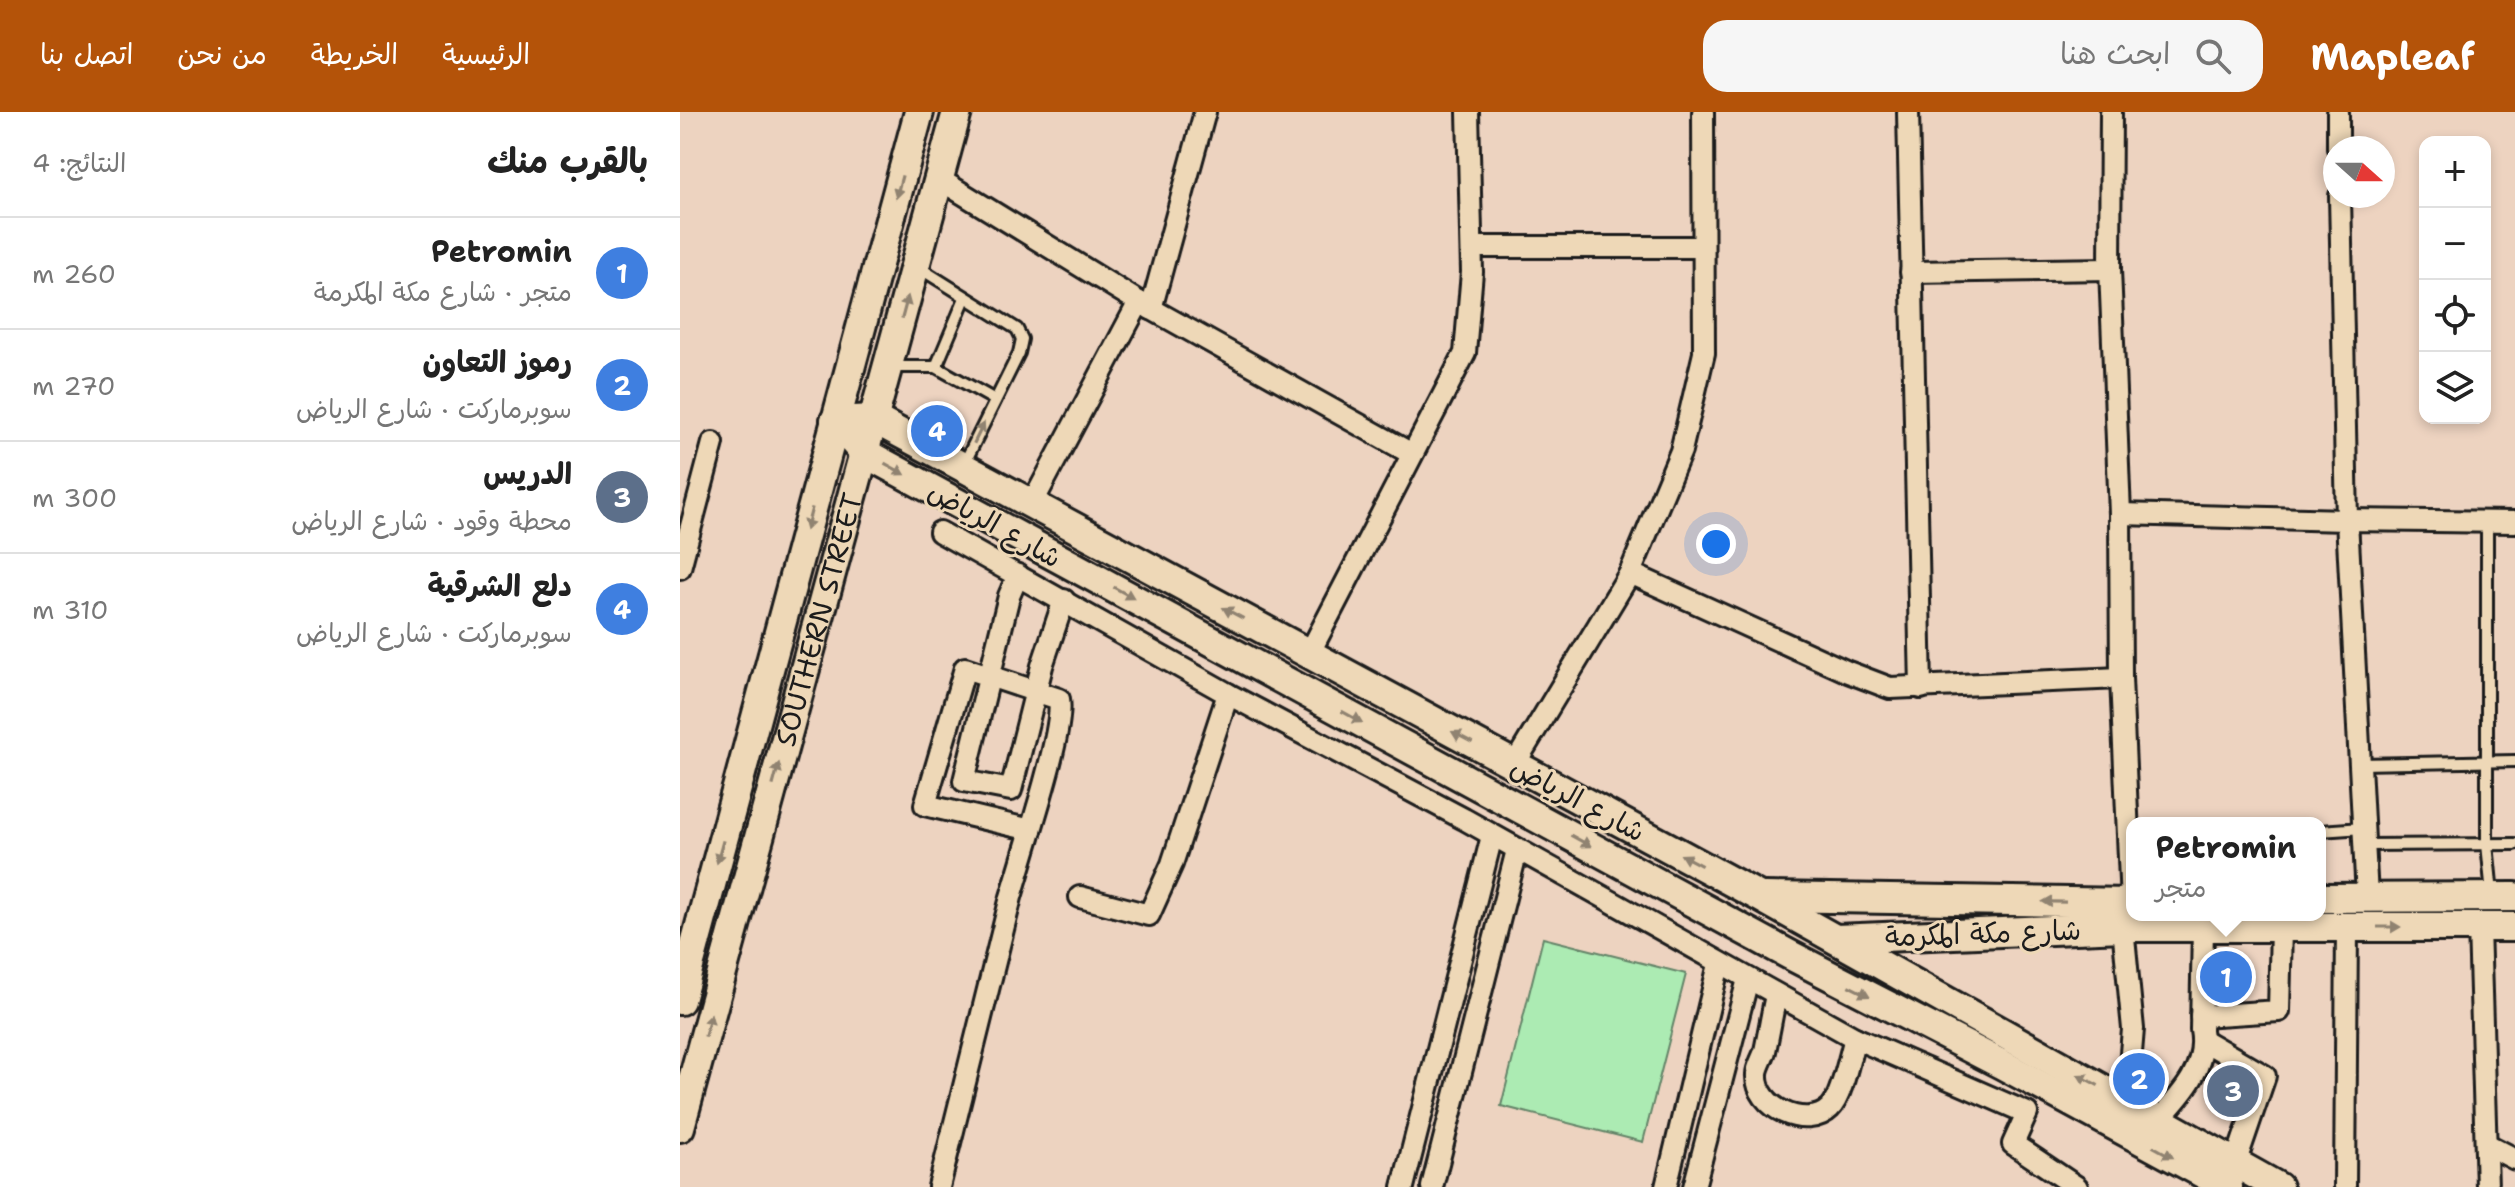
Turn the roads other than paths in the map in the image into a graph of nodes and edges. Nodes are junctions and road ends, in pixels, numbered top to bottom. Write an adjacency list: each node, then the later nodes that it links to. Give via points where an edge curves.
1 (919, 112): 23 (main road, SOUTHERN STREET, one-way to 23)
2 (957, 112): 10 (main road, SOUTHERN STREET)
3 (1205, 112): 18 (street)
4 (1468, 112): 12 (street)
5 (1703, 112): 13 (street)
6 (1908, 112): 16 (street)
7 (2111, 112): 15 (street)
8 (2338, 112): 9 (street)
9 (2338, 136)
10 (939, 179): 14 (main road, SOUTHERN STREET); 18 (street)
11 (2340, 208): 30 (street)
12 (1472, 247): 13 (street); 26 (street, via 1465,353)
13 (1703, 247): 35 (street, via 1704,353 1681,451)
14 (916, 266): 17 (lane); 19 (main road, SOUTHERN STREET, one-way to 14)
15 (2110, 269): 16 (street); 29 (street)
16 (1911, 272): 41 (street)
17 (965, 298): 20 (lane); 21 (lane, via 1017,329 1022,339)
18 (1145, 306): 26 (street); 28 (street)
19 (888, 367): 20 (lane); 22 (main road, SOUTHERN STREET)
20 (936, 367): 21 (lane)
21 (995, 400): 27 (lane, one-way to 21)
22 (874, 419): 23 (main road); 25 (main road, SOUTHERN STREET); 27 (main road, شارع الرياض)
23 (835, 421): 25 (main road, شارع الرياض); 76 (main road, SOUTHERN STREET, one-way to 76)
24 (713, 443): 34 (street)
25 (863, 452): 80 (main road, شارع الرياض, one-way to 80, via 1776,948); 83 (main road, SOUTHERN STREET, one-way to 25)
26 (1412, 454): 38 (street)
27 (962, 467): 28 (main road, شارع الرياض)
28 (1032, 504): 38 (main road, شارع الرياض, one-way to 28)
29 (2120, 514): 30 (street); 40 (street)
30 (2347, 520): 31 (street); 46 (street)
31 (2487, 520): 32 (street); 44 (lane)
32 (2515, 522)
33 (940, 532): 36 (street)
34 (680, 568)
35 (1630, 573): 41 (street, via 1848,672 1890,688); 47 (street)
36 (1018, 575): 37 (street); 39 (street)
37 (1064, 600): 42 (street); 43 (street)
38 (1309, 654): 47 (main road, شارع الرياض, one-way to 38)
39 (990, 675): 42 (street); 42 (street, via 964,781 1011,790); 49 (street, via 965,668 925,805)
40 (2121, 678): 41 (street); 48 (street)
41 (1921, 688)
42 (1036, 690): 49 (street, via 1059,699 1061,707)
43 (1228, 694): 51 (street); 56 (street, via 1172,864 1149,915)
44 (2487, 761): 45 (lane); 46 (lane); 53 (lane)
45 (2515, 761)
46 (2360, 764): 52 (street)
47 (1514, 765): 57 (main road, شارع الرياض, one-way to 47)
48 (2129, 817)
49 (1031, 830): 87 (street)
50 (2326, 832): 52 (lane)
51 (1492, 836): 55 (street); 88 (street)
52 (2364, 837): 53 (lane); 58 (street)
53 (2487, 844): 54 (lane); 59 (lane)
54 (2515, 844)
55 (1517, 850): 72 (street); 89 (street)
56 (1080, 897)
57 (1760, 897): 61 (main road, شارع مكة المكرمة, one-way to 57); 71 (main road, شارع الرياض)
58 (2367, 897): 59 (main road); 60 (main road)
59 (2504, 897): 68 (main road, via 2473,905 2462,914)
60 (2326, 898)
61 (2126, 911)
62 (2126, 911): 70 (main road, شارع مكة المكرمة)
63 (2129, 921): 81 (street, via 2133,1029)
64 (2175, 921): 65 (main road, شارع مكة المكرمة)
65 (2203, 927): 66 (main road, شارع مكة المكرمة); 77 (street)
66 (2281, 927): 67 (main road, شارع مكة المكرمة); 77 (street, via 2279,1011)
67 (2347, 927): 68 (main road, شارع مكة المكرمة, one-way to 68); 94 (street)
68 (2470, 927): 69 (main road, شارع مكة المكرمة); 84 (street)
69 (2515, 927)
70 (1906, 936): 71 (main road, شارع مكة المكرمة); 73 (main road, via 1899,956)
71 (1835, 939): 73 (main road, شارع الرياض)
72 (1719, 964): 74 (street); 90 (street)
73 (1903, 978): 80 (main road, شارع الرياض)
74 (1748, 979): 75 (street); 91 (street)
75 (1776, 995): 78 (street); 78 (street, via 1756,1073 1761,1094 1775,1110 1819,1115 1832,1107)
76 (680, 1000)
77 (2201, 1016): 79 (street)
78 (1855, 1038): 92 (street, via 2027,1113 2013,1144)
79 (2203, 1040): 82 (street, via 2196,1072); 86 (street, via 2265,1076)
80 (2013, 1055): 81 (main road, شارع الرياض, one-way to 80); 86 (main road, شارع الرياض, one-way to 86)
81 (2127, 1101): 82 (main road, شارع الرياض)
82 (2159, 1119): 86 (main road, شارع الرياض)
83 (680, 1127)
84 (2486, 1144): 85 (street); 95 (street)
85 (2515, 1159)
86 (2231, 1176): 93 (main road, شارع الرياض)
87 (939, 1187)
88 (1403, 1187)
89 (1432, 1187)
90 (1666, 1187)
91 (1694, 1187)
92 (2077, 1187)
93 (2278, 1187)
94 (2345, 1187)
95 (2487, 1187)

